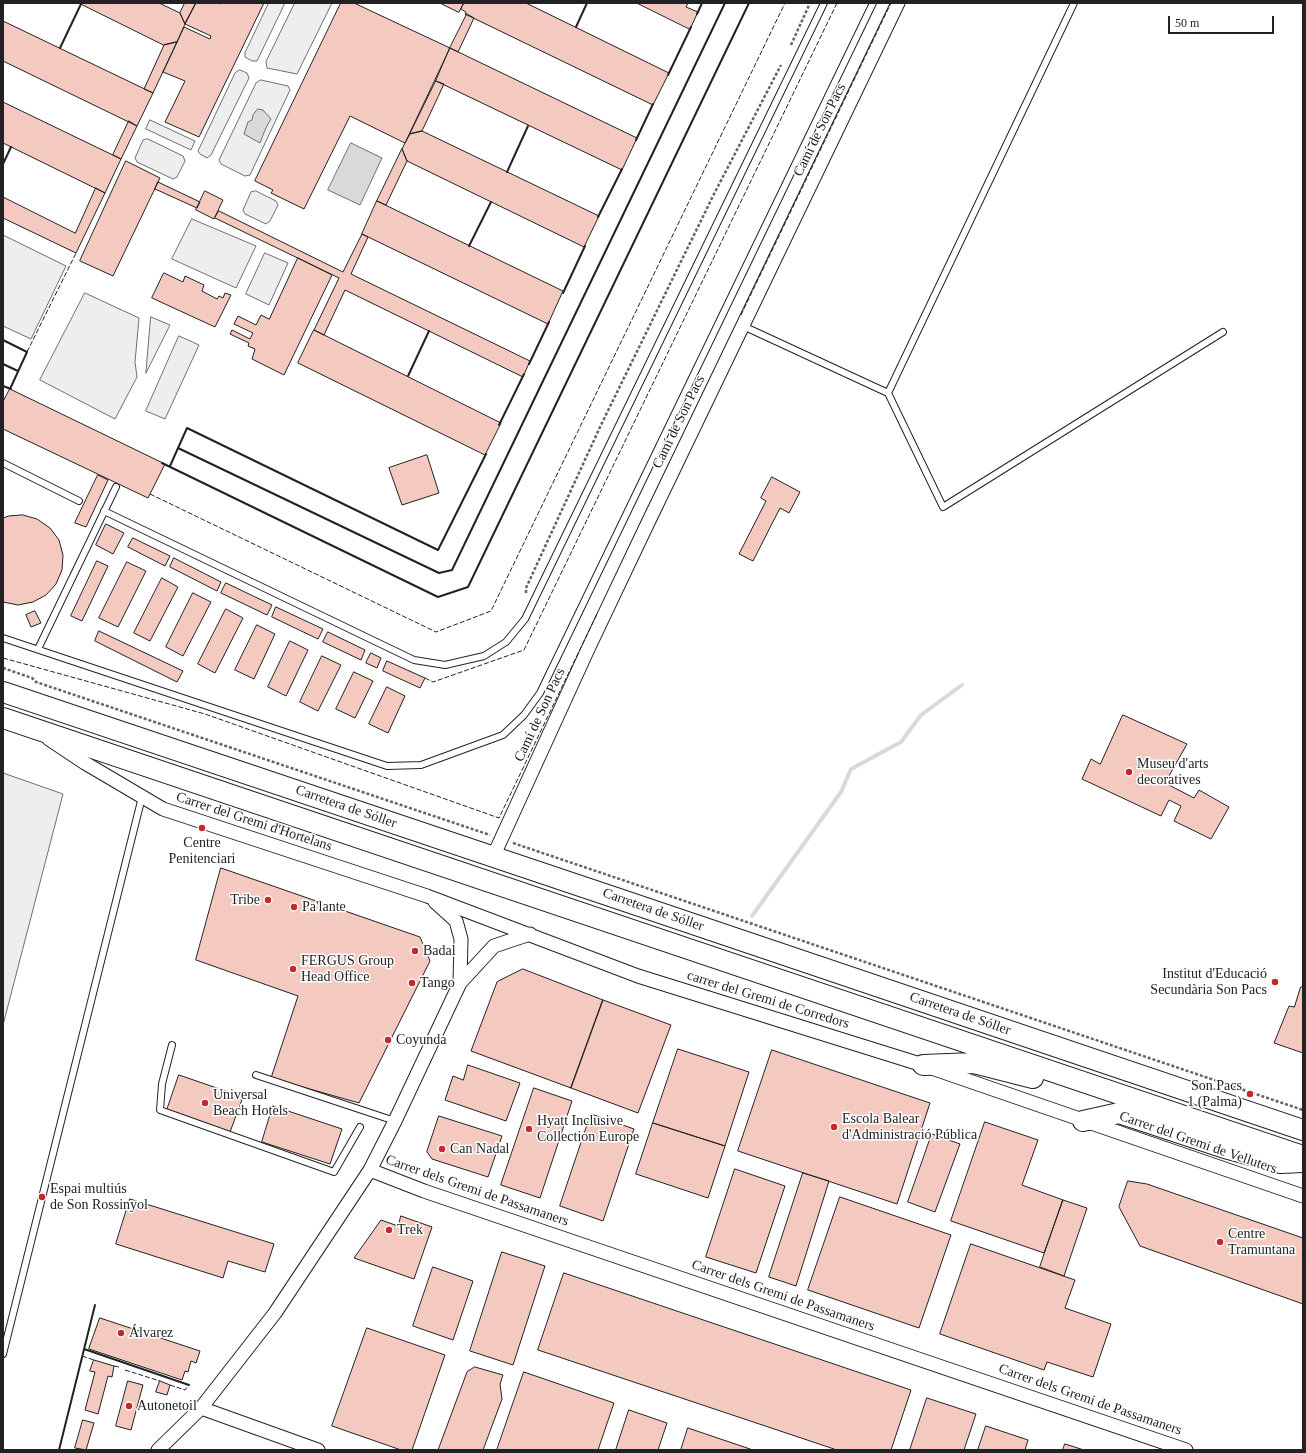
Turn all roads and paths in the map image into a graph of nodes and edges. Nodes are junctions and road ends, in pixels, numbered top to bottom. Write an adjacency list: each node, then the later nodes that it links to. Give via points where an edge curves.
1 (810, 3): 6 (path)
2 (824, 3): 15 (lane)
3 (873, 3): 17 (lane, via 540,693 524,715 503,735 421,766 387,766)
4 (898, 3): 8 (street, Camí de Son Pacs)
5 (1074, 3): 10 (lane)
6 (790, 48)
7 (783, 62): 15 (path, via 714,194 598,432 526,588)
8 (743, 326): 10 (lane); 23 (street, Camí de Son Pacs, via 588,649)
9 (1222, 332): 10 (lane, via 943,507)
10 (888, 393)
11 (3, 463): 13 (lane)
12 (116, 487): 14 (lane)
13 (80, 501)
14 (104, 511): 15 (lane, via 414,660 445,665 484,656 506,642); 17 (lane)
15 (525, 619)
16 (3, 638): 17 (lane)
17 (38, 649)
18 (3, 668): 23 (path)
19 (3, 692): 23 (main road, Carretera de Sóller)
20 (3, 718): 21 (main road, Carretera de Sóller)
21 (35, 729): 22 (street, Carrer del Gremi d'Hortelans); 31 (main road, Carretera de Sóller)
22 (142, 797): 24 (street, Carrer del Gremi d'Hortelans, via 163,810); 41 (lane)
23 (497, 848): 32 (path); 36 (main road, Carretera de Sóller)
24 (427, 896): 25 (street, Carrer del Gremi d'Hortelans); 27 (street, via 456,921 461,939)
25 (479, 915): 26 (street, carrer del Gremi de Corredors)
26 (530, 934): 27 (street, via 494,946); 29 (street, carrer del Gremi de Corredors, via 638,976)
27 (460, 983): 34 (street)
28 (172, 1045): 35 (lane, via 162,1084 160,1110 334,1172)
29 (923, 1066): 31 (main road, via 974,1063 1087,1094); 33 (street, carrer del Gremi de Corredors)
30 (256, 1075): 34 (lane)
31 (1116, 1094): 37 (main road, Carretera de Sóller)
32 (1303, 1110)
33 (1083, 1121): 38 (main road, via 1119,1113 1225,1148 1281,1163); 40 (street, Carrer del Gremi de Velluters)
34 (395, 1122): 39 (street)
35 (360, 1127)
36 (1303, 1130)
37 (1303, 1156)
38 (1303, 1162)
39 (370, 1170): 42 (street, via 275,1312); 45 (street, Carrer dels Gremi de Passamaners, via 432,1194)
40 (1303, 1196)
41 (3, 1354)
42 (201, 1408): 43 (street); 44 (street)
43 (158, 1450)
44 (318, 1450)
45 (1186, 1450)

